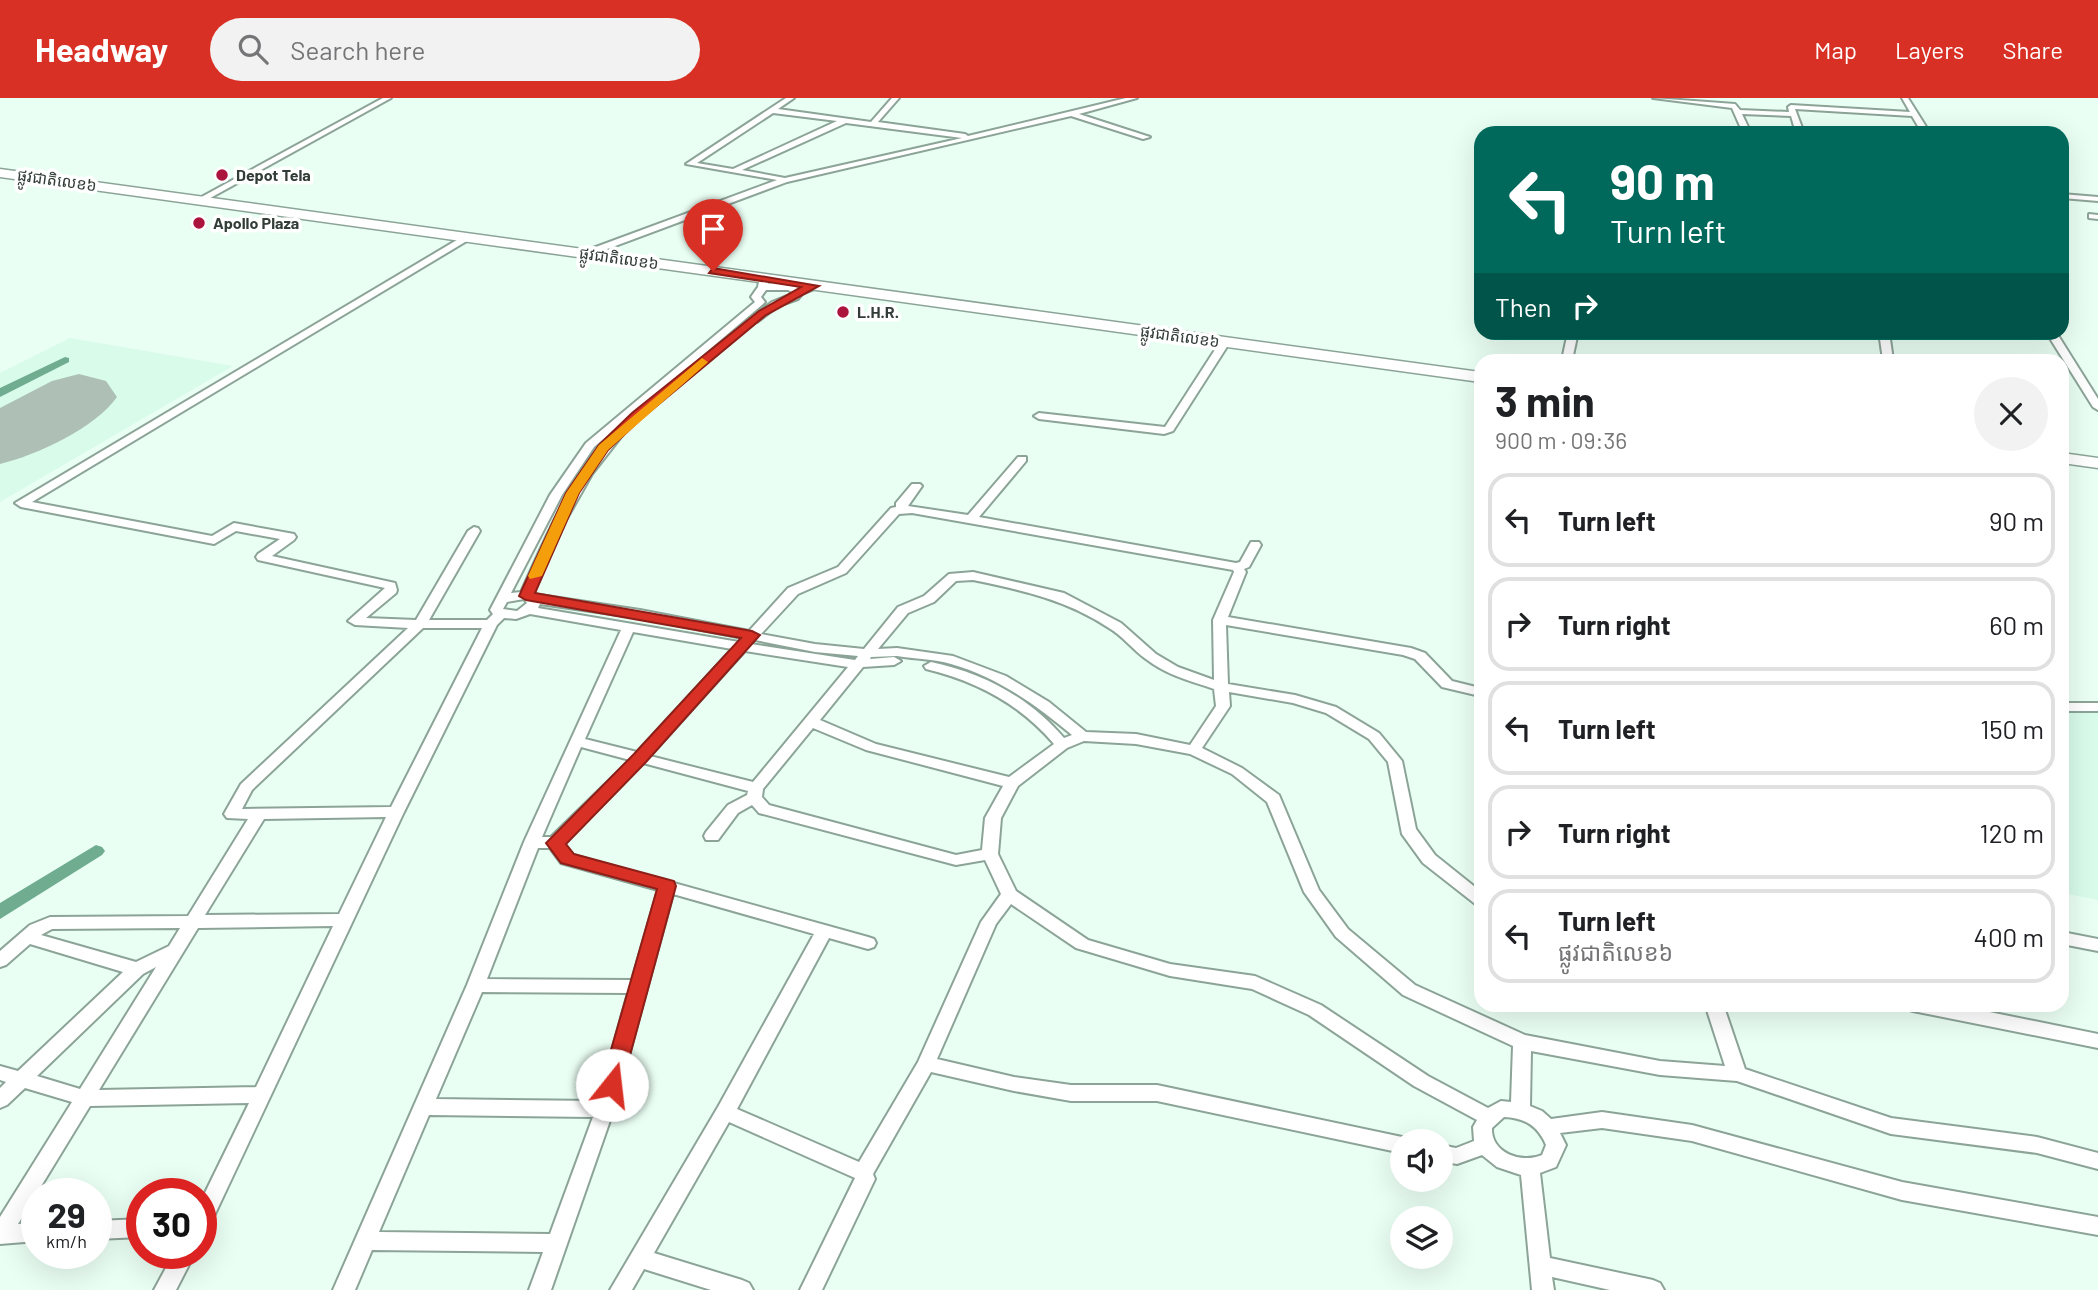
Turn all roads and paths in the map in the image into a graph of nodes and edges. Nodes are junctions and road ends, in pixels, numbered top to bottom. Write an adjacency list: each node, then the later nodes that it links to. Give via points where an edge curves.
1 (388, 98): 24 (street)
2 (791, 98): 8 (street)
3 (896, 98): 13 (street)
4 (1134, 98): 11 (street)
5 (1656, 98): 7 (street)
6 (1905, 98): 10 (street)
7 (1735, 105): 9 (street); 14 (street)
8 (774, 111): 12 (street); 19 (street, via 690,164)
9 (1791, 114): 10 (street, via 1791,107 1801,107); 15 (street)
10 (1912, 114): 16 (street)
11 (1072, 115): 17 (street); 18 (street)
12 (847, 120): 13 (street); 19 (street)
13 (873, 124): 18 (street)
14 (1744, 126)
15 (1797, 126)
16 (1921, 126)
17 (1146, 137)
18 (970, 138): 21 (street)
19 (734, 171): 21 (street)
20 (2, 172): 24 (highway, ផ្លូវជាតិលេខ៦)
21 (785, 180): 26 (street)
22 (2069, 197): 23 (street)
23 (2098, 199)
24 (200, 200): 25 (highway, ផ្លូវជាតិលេខ៦)
25 (467, 237): 26 (highway, ផ្លូវជាតិលេខ៦); 48 (street, via 21,503 214,540 234,527 290,537 262,557 391,586 355,621)
26 (588, 253): 27 (highway, ផ្លូវជាតិលេខ៦)
27 (763, 282): 28 (highway, ផ្លូវជាតិលេខ៦); 34 (street, via 756,297 761,302)
28 (806, 289): 29 (highway, ផ្លូវជាតិលេខ៦); 35 (street, via 762,313)
29 (1225, 342): 31 (highway, ផ្លូវជាតិលេខ៦); 33 (street, via 1164,431)
30 (2069, 361): 32 (street)
31 (1474, 376)
32 (2098, 407)
33 (1039, 416)
34 (590, 445): 35 (street); 46 (street, via 556,495)
35 (604, 447): 45 (street, via 573,493)
36 (1022, 459): 41 (street)
37 (2069, 459): 38 (highway)
38 (2098, 463)
39 (916, 486): 40 (street)
40 (902, 509): 41 (street); 50 (street, via 895,511 842,570 793,591)
41 (971, 519): 44 (street)
42 (474, 531): 48 (street)
43 (1255, 545): 44 (street, via 1245,564)
44 (1237, 567): 47 (street, via 1240,572)
45 (529, 602): 46 (street); 46 (street, via 514,615); 49 (street); 50 (street, via 567,602)
46 (499, 612): 48 (street); 65 (street)
47 (1220, 620): 53 (street); 54 (street, via 1406,651 1420,656 1447,684)
48 (420, 624): 66 (street, via 246,787 232,814)
49 (631, 626): 51 (street); 59 (street)
50 (752, 635): 51 (street); 52 (street)
51 (739, 648): 52 (street); 62 (street)
52 (860, 658): 53 (street, via 903,610 929,598 953,577 973,576 1059,596 1116,626 1173,670); 57 (street); 58 (street, via 897,652 953,660 1001,679); 60 (street, via 946,669 993,688 1033,716)
53 (1221, 687): 61 (street, via 1223,706); 72 (street, via 1331,710 1374,736 1395,761 1408,830 1429,859)
54 (1474, 691)
55 (2069, 707): 56 (street)
56 (2098, 707)
57 (811, 722): 63 (street, via 871,747); 64 (street)
58 (1082, 736): 60 (street); 61 (street, via 1136,739)
59 (577, 741): 62 (street); 68 (street)
60 (1062, 745): 63 (street)
61 (1194, 750): 89 (street, via 1237,771 1274,800 1312,892 1342,933 1409,990)
62 (640, 758): 64 (street); 69 (street)
63 (1012, 783): 70 (street, via 993,818)
64 (755, 793): 67 (street, via 733,809); 70 (street, via 764,809 956,860)
65 (396, 812): 66 (street); 74 (street)
66 (259, 814): 75 (street)
67 (712, 836)
68 (532, 842): 69 (street); 84 (street)
69 (555, 843): 71 (street, via 567,859)
70 (989, 854): 73 (street)
71 (667, 886): 77 (street); 85 (street)
72 (1474, 894)
73 (1009, 895): 90 (street, via 989,922); 101 (street, via 1082,944 1170,970 1255,983 1315,1010 1421,1081)
74 (345, 920): 75 (street); 94 (street)
75 (192, 922): 76 (street, via 50,923); 81 (street)
76 (36, 929): 82 (street); 83 (street, via 32,936 38,942)
77 (824, 931): 79 (street); 100 (street)
78 (2069, 939): 80 (street)
79 (868, 943)
80 (2098, 945)
81 (175, 950): 83 (street); 95 (street)
82 (0, 961)
83 (137, 970): 93 (street)
84 (476, 985): 85 (street); 97 (street)
85 (639, 987): 98 (street)
86 (1717, 1012): 92 (street)
87 (1953, 1012): 88 (street)
88 (2098, 1041)
89 (1522, 1042): 92 (street, via 1660,1068); 99 (street)
90 (926, 1063): 103 (street, via 1071,1093 1157,1093); 108 (street)
91 (0, 1073): 93 (street)
92 (1737, 1074): 106 (street, via 1891,1126 2037,1145)
93 (21, 1080): 95 (street); 96 (street)
94 (262, 1095): 95 (street); 109 (street)
95 (84, 1098): 112 (street)
96 (0, 1100)
97 (424, 1107): 98 (street); 113 (street)
98 (605, 1109): 114 (street)
99 (1520, 1109): 101 (street, via 1501,1109); 102 (street)
100 (725, 1112): 108 (street); 115 (street)
101 (1487, 1116): 104 (street, via 1480,1129)
102 (1549, 1127): 107 (street, via 1556,1145 1549,1161); 110 (street, via 1602,1120 1692,1133 1902,1191)
103 (1390, 1142)
104 (1485, 1145): 105 (street); 107 (street, via 1503,1163)
105 (1453, 1155)
106 (2098, 1161)
107 (1530, 1169): 116 (street)
108 (863, 1173): 123 (street, via 865,1179)
109 (217, 1189)
110 (2098, 1226)
111 (21, 1233): 112 (street)
112 (1, 1234)
113 (365, 1241): 114 (street); 119 (street)
114 (555, 1243): 120 (street)
115 (639, 1258): 121 (street); 122 (street)
116 (1541, 1265): 124 (street); 125 (street)
117 (176, 1269): 118 (street)
118 (165, 1290)
119 (344, 1290)
120 (540, 1290)
121 (621, 1290)
122 (742, 1290)
123 (811, 1290)
124 (1543, 1290)
125 (1653, 1290)

